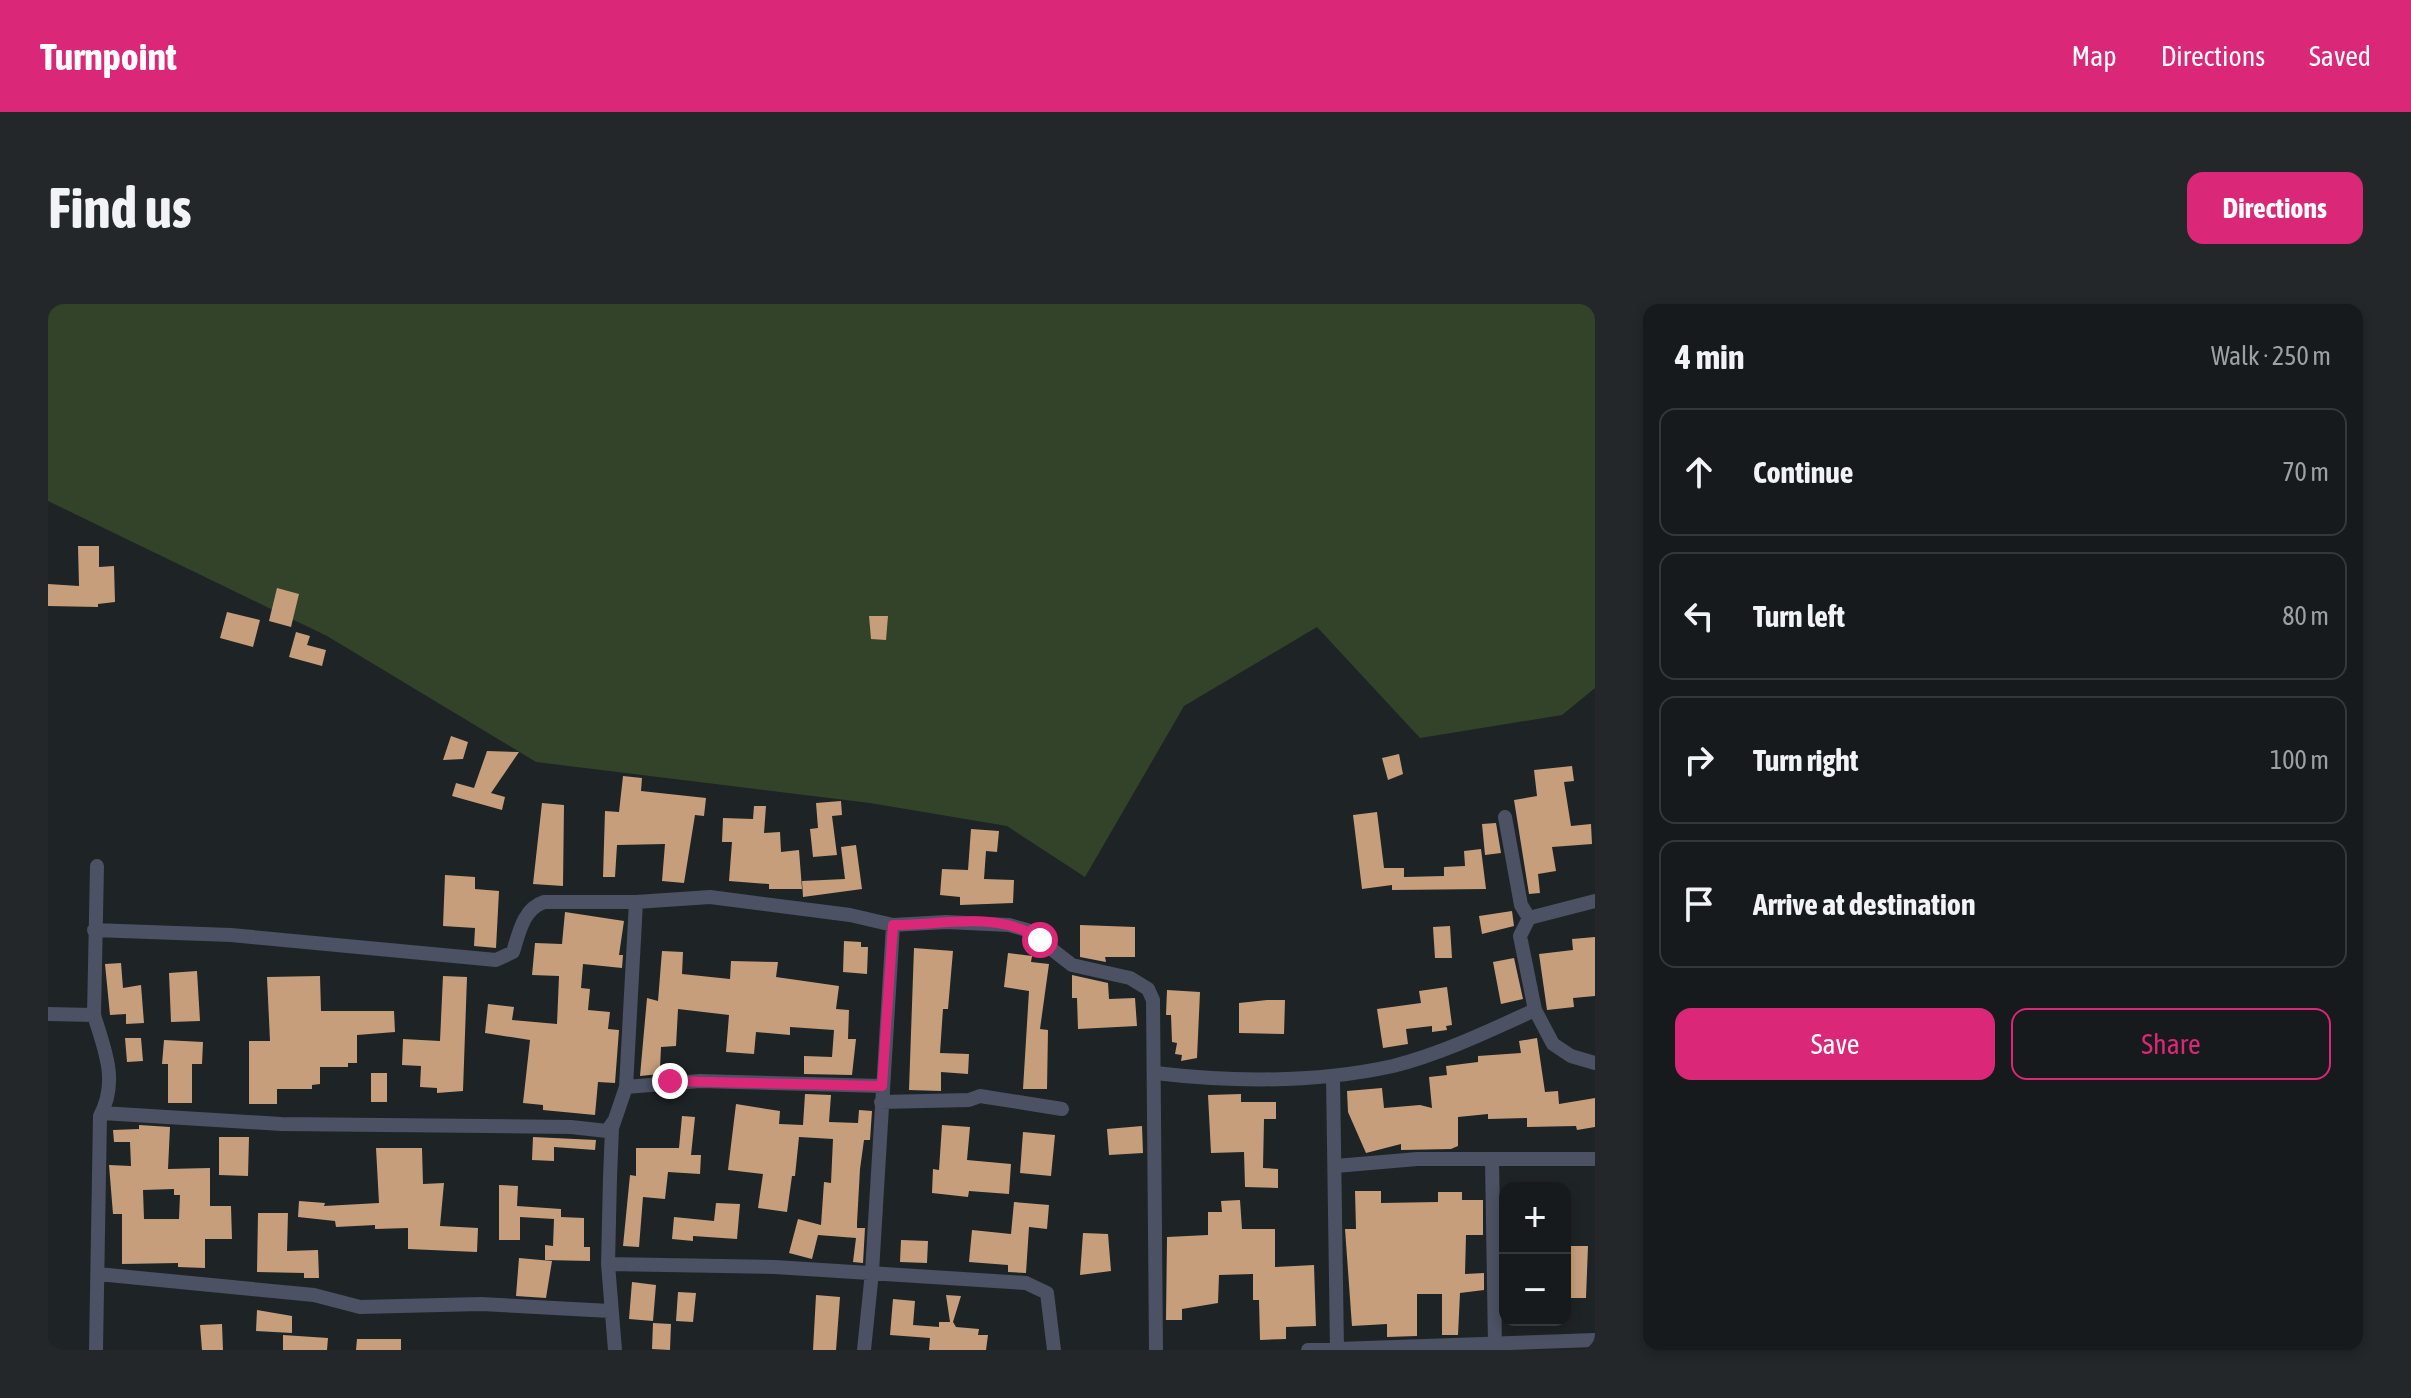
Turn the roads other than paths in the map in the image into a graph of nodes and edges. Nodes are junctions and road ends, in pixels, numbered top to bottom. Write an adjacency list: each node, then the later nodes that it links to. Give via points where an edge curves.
1 (1505, 817): 5 (street, via 1521,905)
2 (97, 866): 7 (street)
3 (1595, 901): 5 (street)
4 (636, 902): 6 (street, via 710,897); 7 (street, via 536,904 524,919 513,952 496,960 231,935); 15 (street)
5 (1529, 918): 8 (street, via 1520,936)
6 (893, 925): 12 (street, via 1009,925 1027,930 1072,965 1130,978 1148,989 1153,1000); 14 (street)
7 (94, 930): 10 (street)
8 (1535, 1010): 11 (street, via 1553,1044); 13 (street, via 1394,1065)
9 (48, 1014): 10 (street)
10 (94, 1015): 18 (street, via 107,1053 108,1093)
11 (1595, 1063)
12 (1155, 1073): 13 (street, via 1210,1080); 33 (street)
13 (1333, 1076): 22 (street)
14 (882, 1086): 15 (street, via 685,1081); 16 (street)
15 (626, 1087): 19 (street)
16 (881, 1102): 17 (street, via 980,1096); 24 (street)
17 (1062, 1109)
18 (102, 1113): 19 (street, via 375,1127 607,1131); 25 (street)
19 (614, 1121): 23 (street)
20 (1492, 1159): 21 (street); 22 (street); 28 (street)
21 (1595, 1159)
22 (1336, 1166): 35 (street)
23 (608, 1264): 24 (street); 26 (street)
24 (872, 1272): 31 (street); 32 (street, via 1038,1286 1047,1293)
25 (98, 1274): 26 (street, via 314,1295 360,1307 481,1304); 29 (street)
26 (610, 1311): 30 (street)
27 (1595, 1340): 28 (street)
28 (1495, 1346): 35 (street)
29 (96, 1350)
30 (615, 1350)
31 (864, 1350)
32 (1054, 1350)
33 (1156, 1350)
34 (1308, 1350): 35 (street)
35 (1337, 1350)

